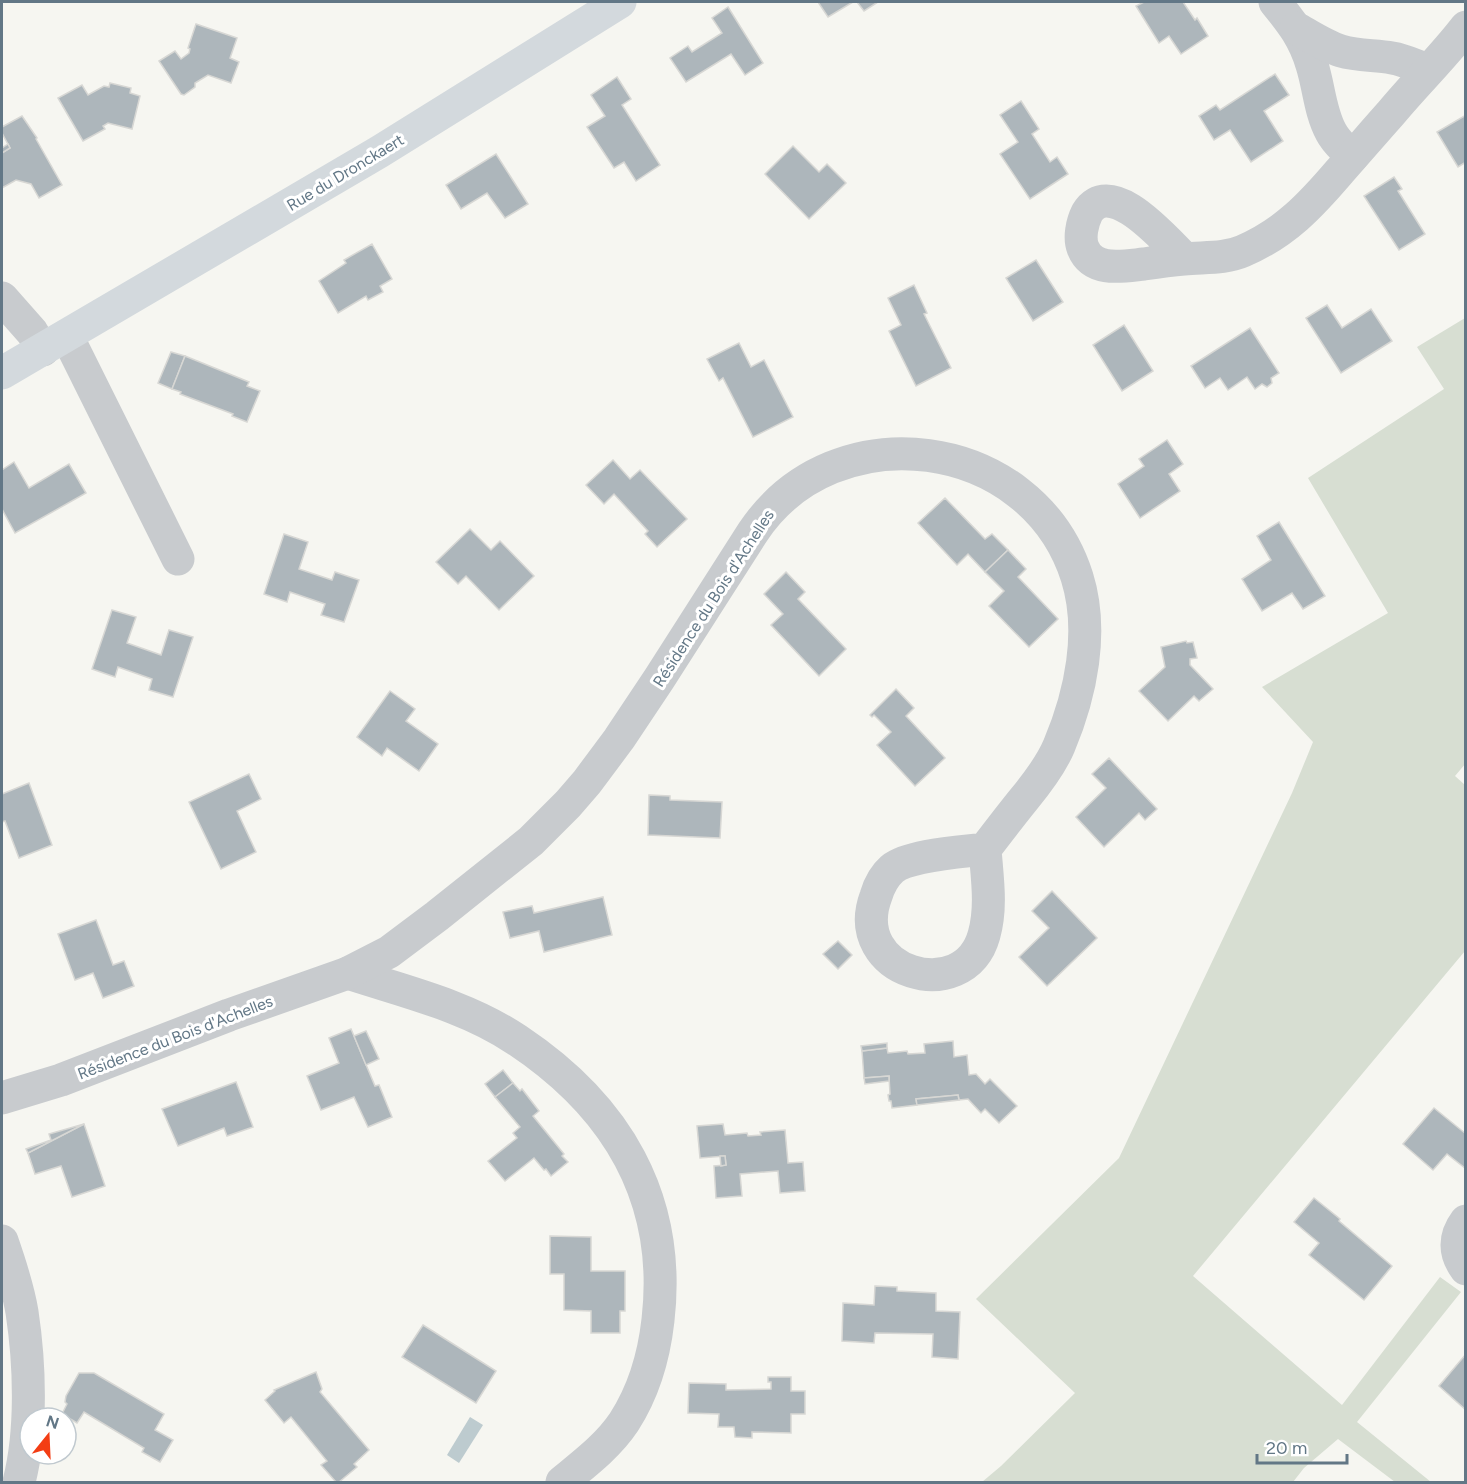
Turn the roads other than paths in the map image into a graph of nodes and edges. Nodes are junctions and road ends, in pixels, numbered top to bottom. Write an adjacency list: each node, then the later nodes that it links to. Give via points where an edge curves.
1 (620, 2): 9 (main road, Rue du Dronckaert, via 379,152)
2 (1275, 2): 4 (street)
3 (1466, 27): 5 (street)
4 (1296, 28): 5 (street, via 1340,51 1391,57); 6 (street, via 1313,67 1331,132)
5 (1428, 70): 6 (street)
6 (1352, 157): 7 (street, via 1310,206 1279,232 1241,252)
7 (1185, 259)
8 (2, 298): 9 (street, via 28,327)
9 (55, 343): 10 (main road, Rue du Dronckaert); 11 (street)
10 (2, 373)
11 (178, 559)
12 (985, 849): 13 (street, Résidence du Bois d'Achelles, via 1051,763 1065,732 1084,653 1083,605 1076,575 1060,540 1043,517 1021,495 989,474 956,460 934,456 899,453 860,458 810,478 768,511 619,739 560,813 437,916 389,951)
13 (348, 974): 14 (street, Résidence du Bois d'Achelles); 19 (street, via 454,1008 496,1027 534,1051 567,1078 598,1112 622,1143 642,1184 654,1222 660,1264 659,1308 649,1369 623,1424)
14 (2, 1098)
15 (1466, 1221): 17 (street, via 1457,1235 1456,1246)
16 (2, 1241): 18 (street, via 22,1310 26,1344 28,1421)
17 (1466, 1269)
18 (19, 1482)
19 (562, 1482)

